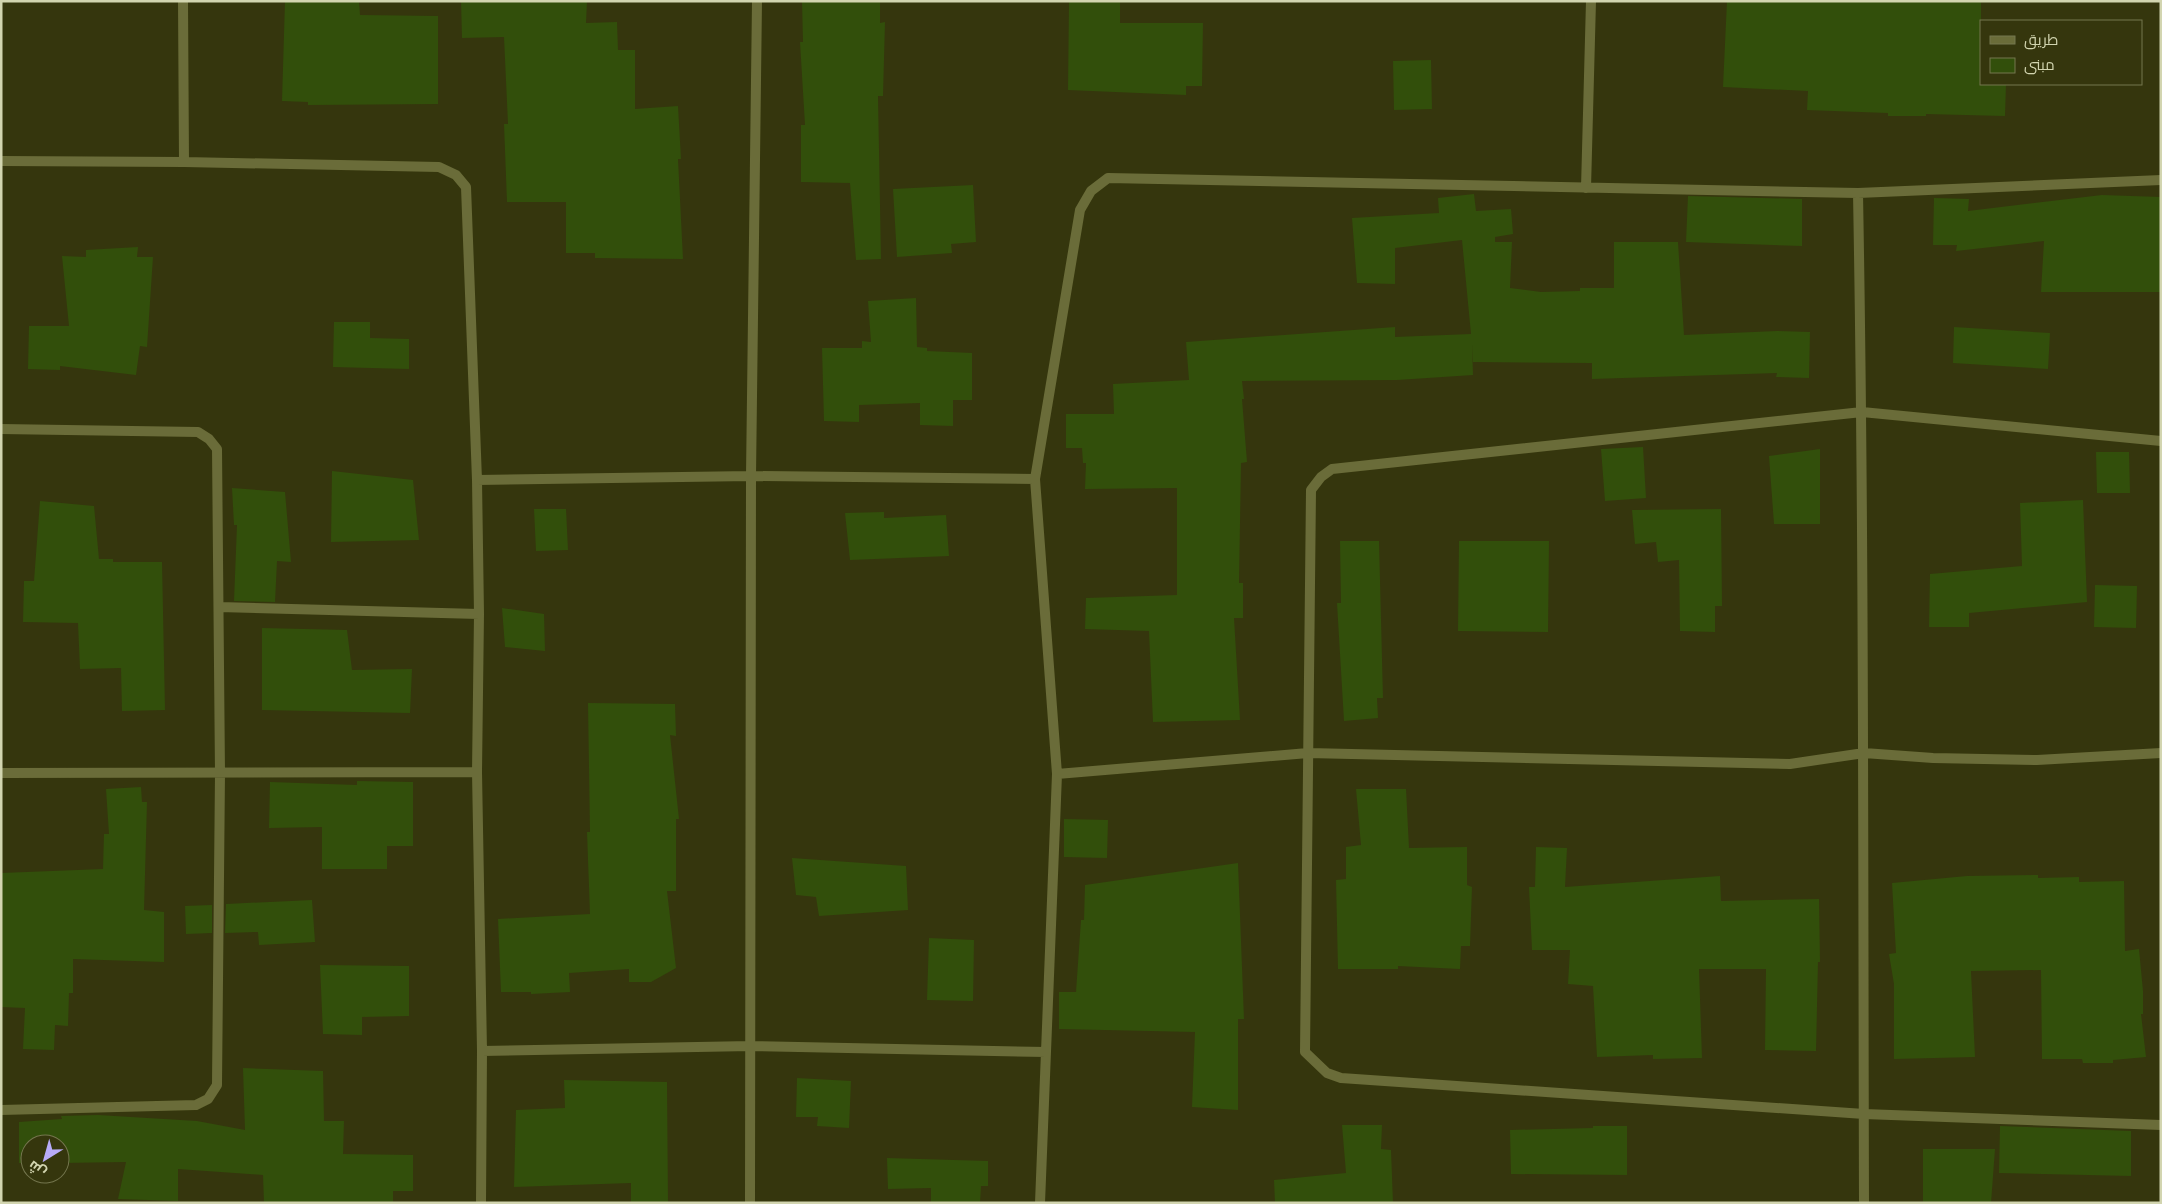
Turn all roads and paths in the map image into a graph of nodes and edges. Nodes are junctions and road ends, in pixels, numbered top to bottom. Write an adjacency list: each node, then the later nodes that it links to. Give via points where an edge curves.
1 (183, 1): 5 (street)
2 (757, 1): 12 (street)
3 (1590, 1): 7 (street)
4 (1, 161): 5 (street)
5 (184, 162): 14 (street, via 440,167 456,175 466,187)
6 (2161, 180): 8 (street)
7 (1586, 188): 8 (street); 13 (street, via 1108,178 1091,191 1080,210)
8 (1858, 193): 9 (street)
9 (1862, 412): 11 (street); 17 (street, via 1332,470 1321,477 1311,490); 18 (street)
10 (1, 429): 15 (street, via 198,432 209,439 217,449)
11 (2161, 441)
12 (751, 476): 13 (street); 14 (street); 24 (street)
13 (1035, 479): 23 (street)
14 (477, 480): 16 (street)
15 (219, 607): 16 (street); 22 (street)
16 (479, 614): 20 (street)
17 (1308, 753): 18 (street, via 1790,764); 23 (street); 28 (street, via 1305,1052 1326,1072 1341,1078)
18 (1864, 753): 19 (street, via 2037,760); 28 (street)
19 (2161, 753)
20 (477, 772): 22 (street); 25 (street)
21 (1, 773): 22 (street)
22 (220, 773): 27 (street, via 217,1085 208,1099 196,1105)
23 (1057, 774): 26 (street)
24 (751, 1046): 25 (street); 26 (street); 31 (street)
25 (482, 1051): 30 (street)
26 (1046, 1052): 32 (street)
27 (1, 1110)
28 (1864, 1114): 29 (street); 33 (street)
29 (2161, 1125)
30 (481, 1203)
31 (750, 1203)
32 (1040, 1203)
33 (1864, 1203)

